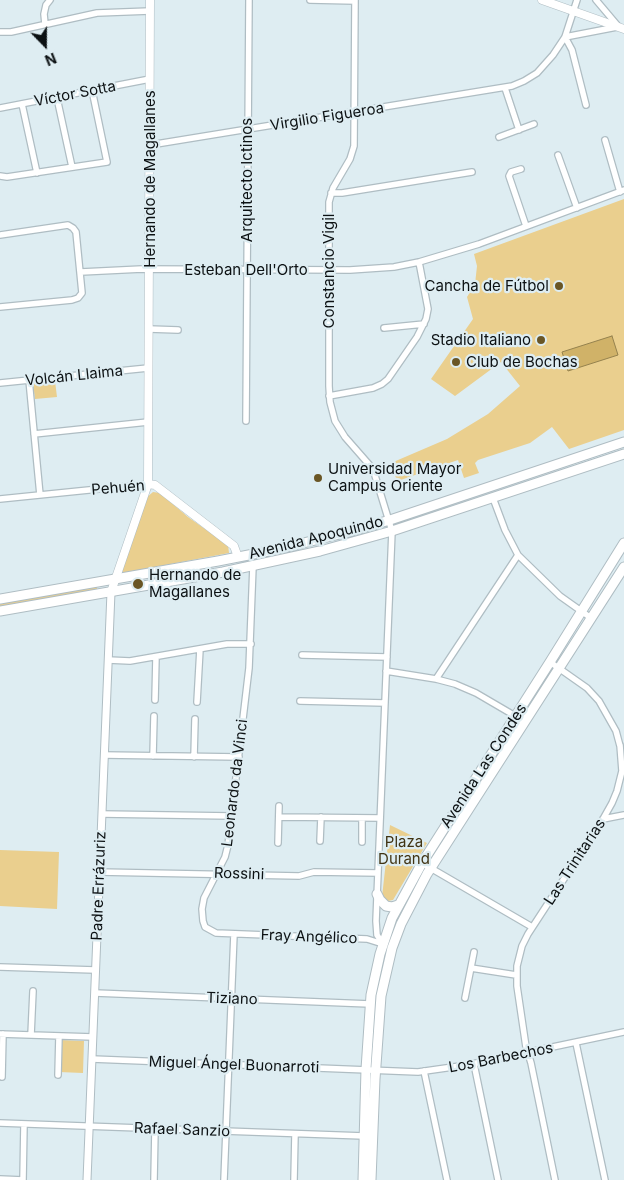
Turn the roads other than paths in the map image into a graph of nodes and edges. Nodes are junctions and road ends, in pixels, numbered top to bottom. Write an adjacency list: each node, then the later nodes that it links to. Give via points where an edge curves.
1 (50, 0): 11 (street, via 44,14)
2 (150, 0): 9 (main road, Hernando de Magallanes)
3 (248, 0): 24 (street, Arquitecto Ictinos)
4 (310, 0): 8 (street)
5 (542, 0): 10 (main road)
6 (577, 0): 10 (street, Virgilio Figueroa)
7 (596, 0): 12 (street)
8 (355, 1): 22 (street, Constancio Vigil)
9 (150, 11): 11 (street, via 97,13); 15 (main road, Hernando de Magallanes)
10 (574, 11): 12 (main road); 14 (street, Virgilio Figueroa)
11 (45, 24): 13 (street)
12 (621, 28): 14 (street)
13 (0, 32)
14 (565, 37): 16 (street, Virgilio Figueroa, via 548,63 537,73); 20 (street, via 572,50)
15 (150, 78): 17 (street, Víctor Sotta); 28 (main road, Hernando de Magallanes)
16 (505, 88): 22 (street, Virgilio Figueroa); 25 (street)
17 (92, 90): 18 (street, Víctor Sotta); 30 (street, via 107,162)
18 (56, 98): 19 (street, Víctor Sotta); 30 (street)
19 (22, 104): 21 (street, Víctor Sotta); 33 (street)
20 (586, 105)
21 (0, 108)
22 (354, 113): 24 (street, Virgilio Figueroa); 36 (street, Constancio Vigil, via 352,153)
23 (534, 124): 25 (street)
24 (248, 130): 28 (street, Virgilio Figueroa); 42 (street, Arquitecto Ictinos)
25 (519, 130): 26 (street)
26 (500, 137)
27 (606, 140): 35 (street, Esteban Dell'Orto)
28 (150, 145): 41 (main road, Hernando de Magallanes)
29 (558, 155): 37 (street)
30 (72, 167): 33 (street)
31 (521, 169): 38 (street, via 509,176)
32 (472, 172): 36 (street)
33 (37, 173): 34 (street)
34 (0, 176)
35 (622, 191): 37 (street, Esteban Dell'Orto)
36 (331, 193): 43 (street, Constancio Vigil)
37 (577, 208): 38 (street, Esteban Dell'Orto)
38 (526, 226): 40 (street, Esteban Dell'Orto)
39 (0, 236): 44 (street, via 71,226 76,232)
40 (419, 262): 43 (street, Esteban Dell'Orto, via 381,268); 46 (street, via 428,304)
41 (149, 269): 42 (street, Esteban Dell'Orto); 44 (street, Esteban Dell'Orto); 48 (main road, Hernando de Magallanes)
42 (247, 270): 43 (street, Esteban Dell'Orto); 54 (street, Arquitecto Ictinos)
43 (329, 270): 53 (street, Constancio Vigil)
44 (81, 272): 45 (street, via 82,293 76,300)
45 (0, 307)
46 (424, 324): 47 (street); 53 (street, via 382,384)
47 (384, 328)
48 (148, 329): 49 (street); 50 (main road, Hernando de Magallanes)
49 (178, 330)
50 (148, 368): 51 (street, Volcán Llaima); 55 (main road, Hernando de Magallanes)
51 (29, 380): 52 (street, Volcán Llaima); 56 (street)
52 (0, 383)
53 (329, 396): 63 (street, Constancio Vigil, via 339,429 373,469)
54 (246, 421)
55 (148, 422): 56 (street); 59 (main road, Hernando de Magallanes)
56 (34, 434): 60 (street)
57 (624, 442): 63 (main road, Avenida Apoquindo)
58 (624, 454): 61 (main road, Avenida Apoquindo)
59 (148, 484): 60 (street, Pehuén); 67 (main road, Pehuén, via 155,485 234,546); 71 (main road, Hernando de Magallanes)
60 (40, 495): 62 (street, Pehuén)
61 (493, 498): 64 (main road, Avenida Apoquindo); 66 (street)
62 (0, 499)
63 (390, 520): 64 (street, Constancio Vigil); 67 (main road, Avenida Apoquindo)
64 (392, 531): 68 (main road, Avenida Apoquindo); 81 (street, Constancio Vigil)
65 (624, 543): 75 (main road, Avenida Las Condes)
66 (518, 554): 75 (street, via 560,596); 86 (street)
67 (238, 557): 70 (main road, via 236,563); 71 (main road, Avenida Apoquindo)
68 (253, 566): 70 (main road, Avenida Apoquindo); 77 (street, Leonardo da Vinci)
69 (624, 567): 76 (main road, Avenida Las Condes)
70 (223, 572): 72 (main road, Avenida Apoquindo)
71 (115, 579): 72 (main road, Hernando de Magallanes); 73 (main road, Avenida Apoquindo)
72 (111, 592): 74 (main road, Avenida Apoquindo); 82 (street, Padre Errázuriz)
73 (0, 599)
74 (0, 611)
75 (581, 611): 76 (street); 83 (main road, Avenida Las Condes)
76 (591, 618): 84 (main road, Avenida Las Condes)
77 (251, 644): 78 (street); 99 (street, Leonardo da Vinci)
78 (200, 649): 80 (street); 89 (street)
79 (302, 655): 81 (street)
80 (156, 657): 82 (street); 87 (street)
81 (387, 657): 85 (street, Constancio Vigil)
82 (108, 660): 96 (street, Padre Errázuriz)
83 (550, 662): 84 (street); 92 (main road, Avenida Las Condes)
84 (560, 668): 94 (main road, Avenida Las Condes); 95 (street, via 599,701 614,726)
85 (386, 670): 86 (street); 90 (street, Constancio Vigil)
86 (436, 679): 92 (street, via 476,693)
87 (155, 700)
88 (300, 701): 90 (street)
89 (197, 702)
90 (385, 703): 108 (street, Constancio Vigil)
91 (154, 716): 97 (street)
92 (516, 716): 94 (street); 113 (main road, Avenida Las Condes)
93 (195, 719): 98 (street)
94 (525, 722): 114 (main road, Avenida Las Condes)
95 (620, 744): 100 (street); 109 (street, Las Trinitarias, via 622,771)
96 (104, 756): 97 (street); 102 (street, Padre Errázuriz)
97 (153, 756): 98 (street)
98 (194, 756): 99 (street)
99 (239, 757): 104 (street, Leonardo da Vinci)
100 (624, 768)
101 (279, 806): 105 (street)
102 (102, 814): 104 (street); 115 (street, Padre Errázuriz)
103 (624, 815): 109 (street)
104 (232, 816): 116 (street, Leonardo da Vinci, via 228,849)
105 (279, 817): 106 (street); 112 (street)
106 (321, 818): 107 (street); 110 (street)
107 (362, 818): 108 (street); 111 (street)
108 (380, 818): 117 (street, Constancio Vigil)
109 (603, 820): 120 (street, Las Trinitarias)
110 (320, 841)
111 (362, 842)
112 (278, 843)
113 (422, 862): 114 (street); 119 (main road, Avenida Las Condes)
114 (431, 868): 120 (street); 144 (main road, Avenida Las Condes, via 392,948 381,996)
115 (99, 872): 116 (street, Rossini); 126 (street, Padre Errázuriz)
116 (215, 873): 117 (street, Rossini, via 299,876 314,872); 121 (street, Leonardo da Vinci, via 204,898 203,922 209,930)
117 (378, 873): 118 (street, Constancio Vigil)
118 (376, 894): 119 (main road, via 386,906); 122 (street, Constancio Vigil, via 376,931)
119 (398, 905): 122 (main road, Avenida Las Condes)
120 (532, 927): 127 (street, Las Trinitarias, via 518,955)
121 (234, 934): 122 (street, Fray Angélico, via 367,939); 131 (street)
122 (383, 944): 132 (main road, Avenida Las Condes)
123 (474, 952): 125 (street)
124 (0, 967): 126 (street)
125 (471, 968): 127 (street); 130 (street)
126 (95, 970): 129 (street, Padre Errázuriz)
127 (516, 975): 139 (street, Las Trinitarias)
128 (33, 991): 135 (street)
129 (94, 993): 131 (street, Tiziano); 137 (street, Padre Errázuriz)
130 (465, 998)
131 (231, 999): 132 (street, Tiziano); 142 (street)
132 (370, 1004): 143 (main road, Avenida Las Condes)
133 (2, 1034): 135 (street); 147 (street)
134 (624, 1034): 138 (street, Los Barbechos)
135 (31, 1035): 136 (street)
136 (59, 1036): 137 (street); 146 (street)
137 (93, 1037): 140 (street, Padre Errázuriz)
138 (576, 1043): 139 (street, Los Barbechos); 166 (street)
139 (528, 1053): 141 (street, Los Barbechos); 165 (street, Las Trinitarias)
140 (92, 1059): 142 (street, Miguel Ángel Buonarroti); 150 (street, Padre Errázuriz)
141 (474, 1064): 145 (street, Los Barbechos); 164 (street)
142 (229, 1065): 143 (street, Miguel Ángel Buonarroti); 152 (street)
143 (366, 1069): 144 (street, Miguel Ángel Buonarroti); 154 (main road, Avenida Las Condes)
144 (376, 1070): 145 (street, Los Barbechos); 162 (main road, Avenida Las Condes)
145 (424, 1072): 163 (street)
146 (58, 1076)
147 (2, 1077)
148 (0, 1123): 149 (street, Rafael Sanzio)
149 (24, 1124): 150 (street, Rafael Sanzio); 156 (street)
150 (89, 1126): 151 (street, Rafael Sanzio); 157 (street, Padre Errázuriz)
151 (155, 1129): 152 (street, Rafael Sanzio); 158 (street)
152 (226, 1131): 153 (street, Rafael Sanzio); 159 (street)
153 (295, 1134): 154 (street, Rafael Sanzio); 160 (street)
154 (364, 1136): 161 (main road, Avenida Las Condes)
155 (0, 1179): 156 (street)
156 (24, 1180)
157 (87, 1180)
158 (154, 1180)
159 (224, 1180)
160 (294, 1180)
161 (363, 1180)
162 (371, 1180)
163 (447, 1180)
164 (498, 1180)
165 (555, 1180)
166 (606, 1180)

